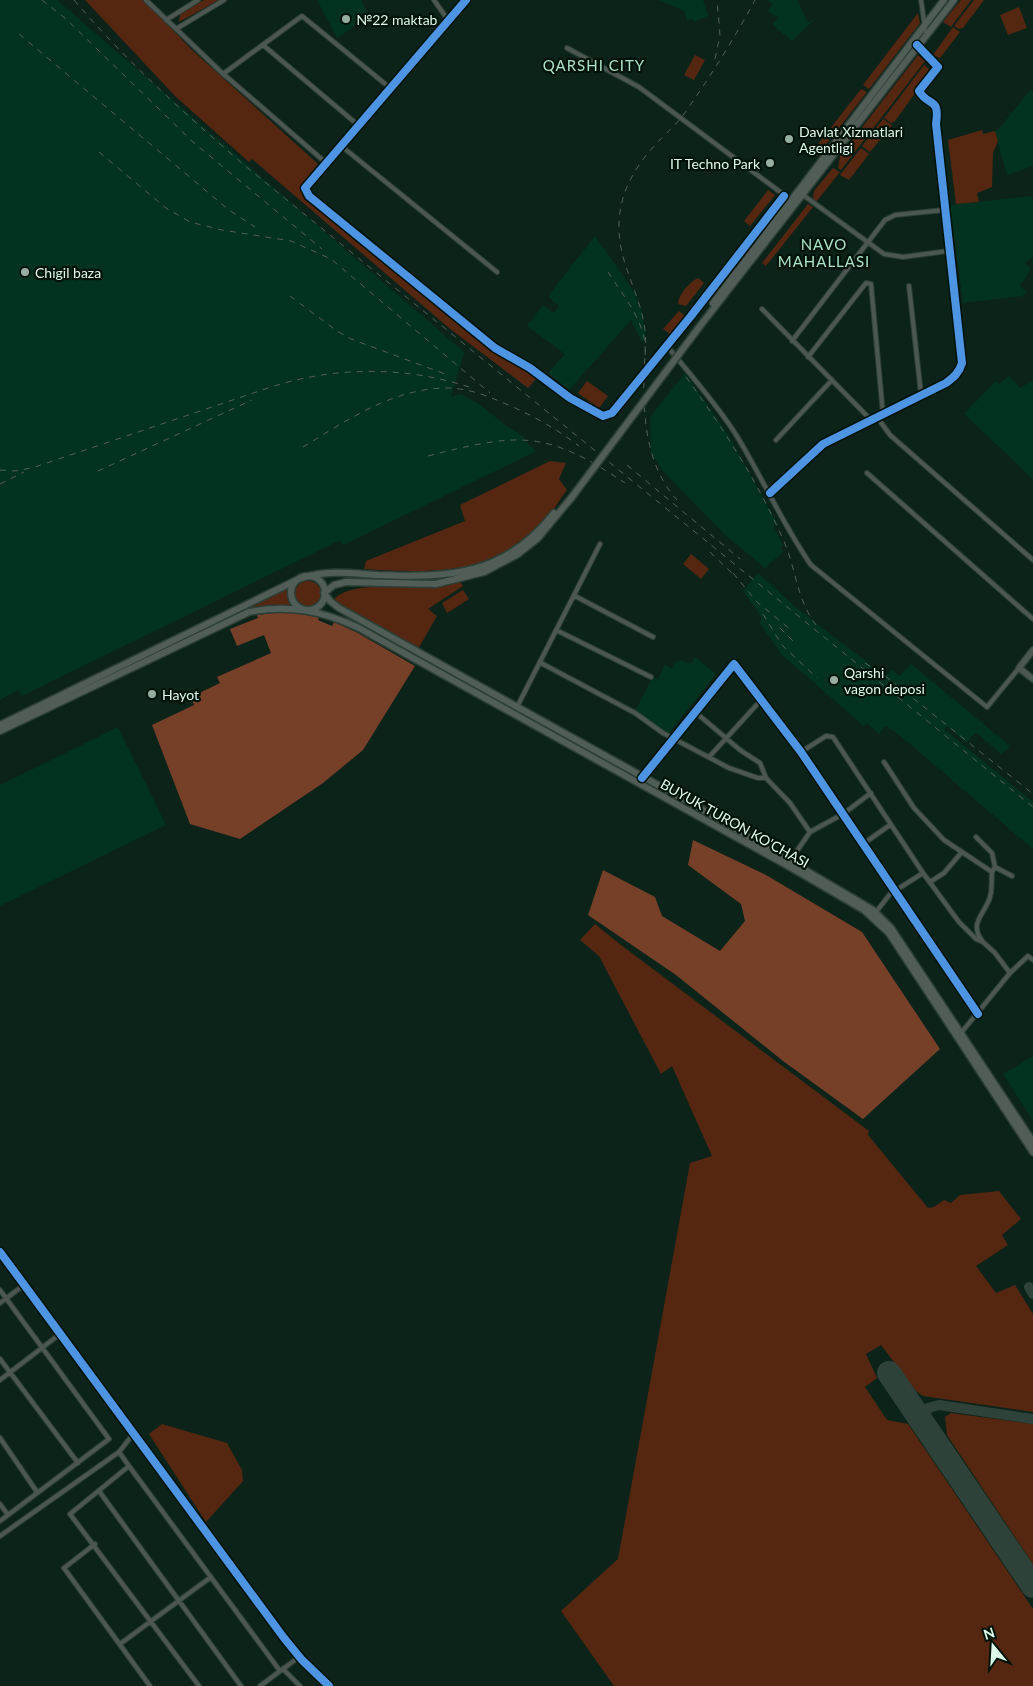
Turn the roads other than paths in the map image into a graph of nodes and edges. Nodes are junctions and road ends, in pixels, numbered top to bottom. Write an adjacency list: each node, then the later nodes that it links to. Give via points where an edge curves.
1 (146, 0): 9 (street)
2 (198, 0): 9 (street)
3 (224, 0): 12 (street)
4 (434, 0): 10 (street)
5 (466, 0): 10 (street)
6 (921, 0): 11 (street)
7 (944, 0): 11 (main road)
8 (954, 0): 13 (main road)
9 (166, 20): 12 (street)
10 (448, 20): 18 (street)
11 (925, 24): 13 (street); 14 (main road)
12 (176, 29): 17 (street)
13 (926, 34): 14 (main road)
14 (915, 43): 22 (main road); 24 (main road); 25 (street, via 938,67 919,91 936,104)
15 (263, 44): 17 (street); 18 (street, via 302,16); 19 (street)
16 (567, 48): 23 (street, via 639,87)
17 (223, 74): 21 (street)
18 (389, 87): 19 (street)
19 (358, 125): 20 (street)
20 (340, 145): 21 (street); 29 (street)
21 (325, 162): 33 (street, via 305,188 309,196 495,348 603,416 612,413)
22 (803, 195): 26 (street); 27 (main road)
23 (784, 196): 24 (street); 33 (street)
24 (790, 200): 27 (main road)
25 (944, 210): 26 (street, via 895,215 885,220); 28 (street)
26 (866, 243): 28 (street, via 894,256); 32 (street)
27 (761, 244): 43 (main road, bridge)
28 (948, 251): 36 (street, via 962,363 955,376)
29 (497, 272)
30 (909, 286): 36 (street)
31 (762, 309): 32 (street)
32 (792, 341): 34 (street)
33 (667, 346): 42 (street, via 733,430)
34 (808, 357): 35 (street); 37 (street, via 866,284 872,284)
35 (832, 380): 39 (street); 40 (street)
36 (922, 394): 37 (street)
37 (883, 414): 38 (street)
38 (877, 416): 39 (street); 45 (street, via 890,435)
39 (871, 420): 42 (street, via 823,444)
40 (776, 440)
41 (867, 473): 50 (street)
42 (770, 492): 55 (street, via 794,541 811,565 988,707)
43 (570, 496): 46 (main road, via 521,547 471,570 431,576 325,572); 47 (main road, via 537,539 518,554 484,572 436,584 346,582 334,585)
44 (600, 544): 48 (street)
45 (1033, 560)
46 (302, 578): 47 (main road, via 317,579); 49 (main road, via 293,585 291,595 296,605); 61 (main road)
47 (324, 593): 49 (main road, via 319,606); 59 (main road, BUYUK TURON KO'CHASI, via 339,608)
48 (575, 596): 51 (street); 52 (street)
49 (306, 610): 62 (main road, BUYUK TURON KO'CHASI, via 283,608 250,612); 69 (main road, BUYUK TURON KO'CHASI, via 326,614 359,628)
50 (1033, 619)
51 (556, 630): 54 (street); 56 (street)
52 (653, 637)
53 (1033, 650): 55 (street)
54 (541, 663): 59 (street); 63 (street, via 635,713)
55 (1019, 668): 57 (street)
56 (651, 677)
57 (1033, 680)
58 (762, 699): 60 (street, via 734,664); 64 (street); 65 (street)
59 (517, 707): 69 (main road, BUYUK TURON KO'CHASI)
60 (694, 711): 63 (street); 64 (street)
61 (0, 725)
62 (0, 731)
63 (672, 738): 66 (street); 69 (street)
64 (726, 739): 66 (street); 68 (street, via 755,759)
65 (801, 752): 70 (street, via 831,735); 71 (street)
66 (709, 758): 68 (street, via 728,768)
67 (884, 762): 76 (street, via 914,808)
68 (766, 778): 73 (street, via 790,803)
69 (639, 779): 77 (main road, BUYUK TURON KO'CHASI); 91 (main road, BUYUK TURON KO'CHASI, via 876,919 889,933)
70 (871, 794): 71 (street); 72 (street)
71 (843, 814): 73 (street); 75 (street)
72 (890, 825): 75 (street); 80 (street)
73 (810, 832): 77 (street)
74 (976, 837): 78 (street, via 992,853)
75 (863, 844): 83 (street)
76 (961, 853): 79 (street); 82 (street, via 944,873)
77 (790, 861): 84 (main road, BUYUK TURON KO'CHASI)
78 (995, 867): 79 (street); 81 (street)
79 (992, 872): 85 (street, via 989,900 976,925 977,934)
80 (923, 873): 82 (street); 83 (street)
81 (1012, 876)
82 (930, 882): 85 (street, via 959,922)
83 (894, 892): 84 (street); 88 (street)
84 (876, 912): 89 (main road, BUYUK TURON KO'CHASI, via 891,928)
85 (983, 942): 87 (street)
86 (1033, 960): 87 (street, via 1028,956)
87 (1010, 973): 88 (street)
88 (978, 1014): 89 (street)
89 (961, 1034): 90 (main road, BUYUK TURON KO'CHASI)
90 (1033, 1142)
91 (1033, 1152)
92 (0, 1252): 93 (street)
93 (24, 1285): 95 (street); 97 (street)
94 (0, 1290): 95 (street)
95 (6, 1298): 96 (street); 98 (street)
96 (0, 1303)
97 (60, 1334): 98 (street); 102 (street)
98 (43, 1348): 100 (street); 105 (street, via 109,1439)
99 (0, 1359): 100 (street)
100 (10, 1373): 101 (street); 105 (street)
101 (0, 1380)
102 (134, 1434): 104 (street); 118 (street)
103 (0, 1438): 107 (street)
104 (119, 1452): 106 (street); 112 (street)
105 (78, 1463): 107 (street)
106 (129, 1466): 108 (street); 114 (street)
107 (37, 1492): 110 (street)
108 (99, 1492): 113 (street, via 70,1514); 115 (street)
109 (0, 1504): 110 (street)
110 (8, 1515): 111 (street)
111 (0, 1521)
112 (0, 1536)
113 (95, 1544): 116 (street); 117 (street, via 64,1568)
114 (211, 1577): 115 (street); 119 (street)
115 (179, 1598): 116 (street); 122 (street)
116 (151, 1620): 117 (street); 121 (street)
117 (120, 1644): 120 (street)
118 (299, 1657): 119 (street); 125 (street)
119 (282, 1670): 123 (street); 124 (street)
120 (150, 1686)
121 (199, 1686)
122 (241, 1686)
123 (260, 1686)
124 (300, 1686)
125 (329, 1686)

